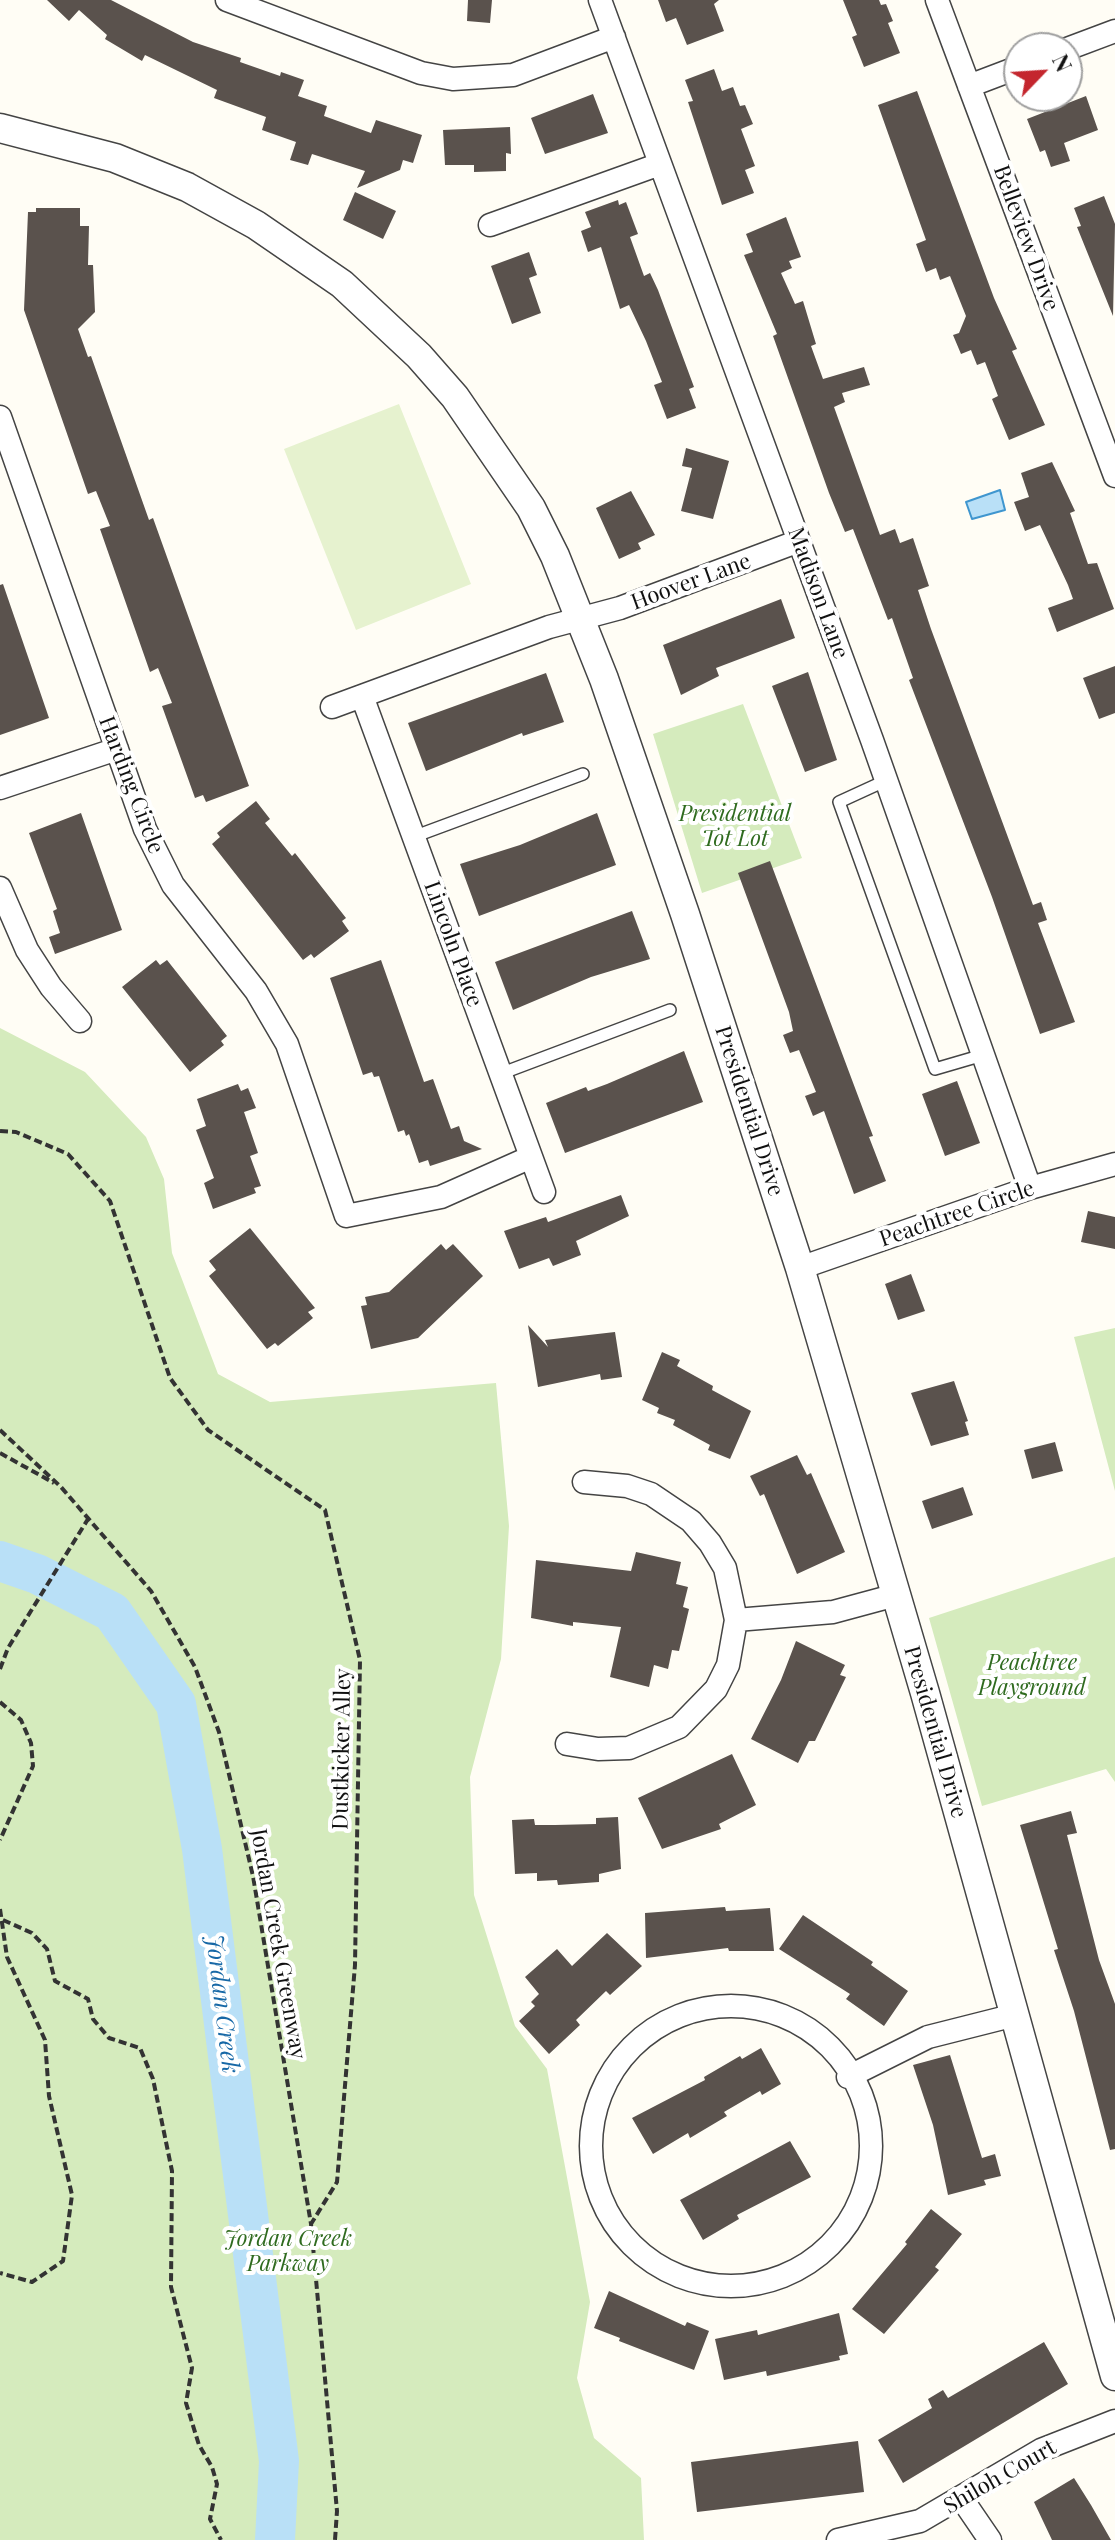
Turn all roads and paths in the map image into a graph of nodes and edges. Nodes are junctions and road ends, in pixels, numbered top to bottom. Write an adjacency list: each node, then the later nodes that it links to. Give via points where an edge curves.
1 (227, 0): 5 (street, via 421,73 453,79 513,75)
2 (600, 0): 5 (street, Madison Lane)
3 (937, 0): 8 (street, Belleview Drive)
4 (1115, 31): 6 (street)
5 (614, 37): 10 (street, Madison Lane)
6 (1083, 43)
7 (1003, 73): 8 (street)
8 (969, 86): 13 (street, Belleview Drive)
9 (0, 128): 15 (street, Presidential Drive, via 115,158 187,187 256,225 342,284 419,356 487,440 531,508)
10 (660, 164): 11 (street); 14 (street, Madison Lane)
11 (490, 225)
12 (0, 417): 18 (street, Harding Circle)
13 (1115, 476)
14 (799, 541): 15 (street, Hoover Lane); 20 (street, Madison Lane)
15 (581, 619): 16 (street); 33 (street, Presidential Drive, via 685,914)
16 (362, 696): 17 (street); 22 (street, Lincoln Place)
17 (332, 707)
18 (117, 749): 21 (street); 29 (street, Harding Circle, via 145,829 173,885 256,991 287,1044 346,1216 441,1197)
19 (583, 774): 22 (lane)
20 (887, 780): 26 (street, Madison Lane); 26 (lane, via 839,802 935,1069)
21 (0, 788)
22 (413, 837): 27 (street, Lincoln Place)
23 (0, 888): 25 (street, via 27,950)
24 (670, 1010): 27 (lane)
25 (80, 1021)
26 (983, 1055): 31 (street, Madison Lane)
27 (500, 1074): 29 (street, Lincoln Place)
28 (0, 1131): 49 (path, Dustkicker Alley, via 16,1132 68,1154 110,1201 170,1378 208,1430 325,1510 360,1660 355,1965 337,2182)
29 (531, 1157): 32 (street, Lincoln Place)
30 (1115, 1164): 31 (street, Peachtree Circle)
31 (1030, 1188): 33 (street, Peachtree Circle)
32 (544, 1192)
33 (800, 1268): 39 (street, Presidential Drive)
34 (0, 1430): 37 (path, Jordan Creek Greenway)
35 (0, 1453): 37 (path)
36 (584, 1482): 40 (street, via 651,1494 691,1521 725,1568)
37 (61, 1487): 38 (path, Jordan Creek Greenway)
38 (88, 1519): 41 (path); 49 (path, Jordan Creek Greenway, via 173,1624 219,1732 253,1876)
39 (896, 1595): 40 (street, via 833,1612); 47 (street, Presidential Drive)
40 (736, 1620): 43 (street, via 728,1665 716,1689 679,1727 629,1748)
41 (0, 1669)
42 (0, 1702): 44 (path, via 21,1720 33,1766)
43 (567, 1744)
44 (0, 1840)
45 (0, 1909): 46 (path)
46 (3, 1920): 50 (path, via 7,1957 45,2040 49,2096 72,2195 63,2261 32,2282); 54 (path, via 32,1933 47,1949 55,1981 88,1999 93,2019 109,2038 140,2048 153,2079 172,2171 171,2287 192,2368 186,2403 217,2484 210,2519)
47 (1015, 2015): 48 (street, via 928,2037); 51 (street, Presidential Drive)
48 (848, 2077): 48 (street, via 868,2125 867,2177 845,2230 803,2269 754,2286 702,2284 655,2263 619,2225 595,2169 595,2112 618,2060 656,2025 705,2006 761,2009 812,2033)
49 (311, 2224): 55 (path, Jordan Creek Greenway, via 337,2511)
50 (0, 2273)
51 (1115, 2376)
52 (1115, 2421): 53 (street, Shiloh Court, via 1041,2450)
53 (962, 2499): 56 (street, Shiloh Court, via 920,2521); 57 (street)
54 (221, 2540)
55 (335, 2540)
56 (838, 2540)
57 (990, 2540)

